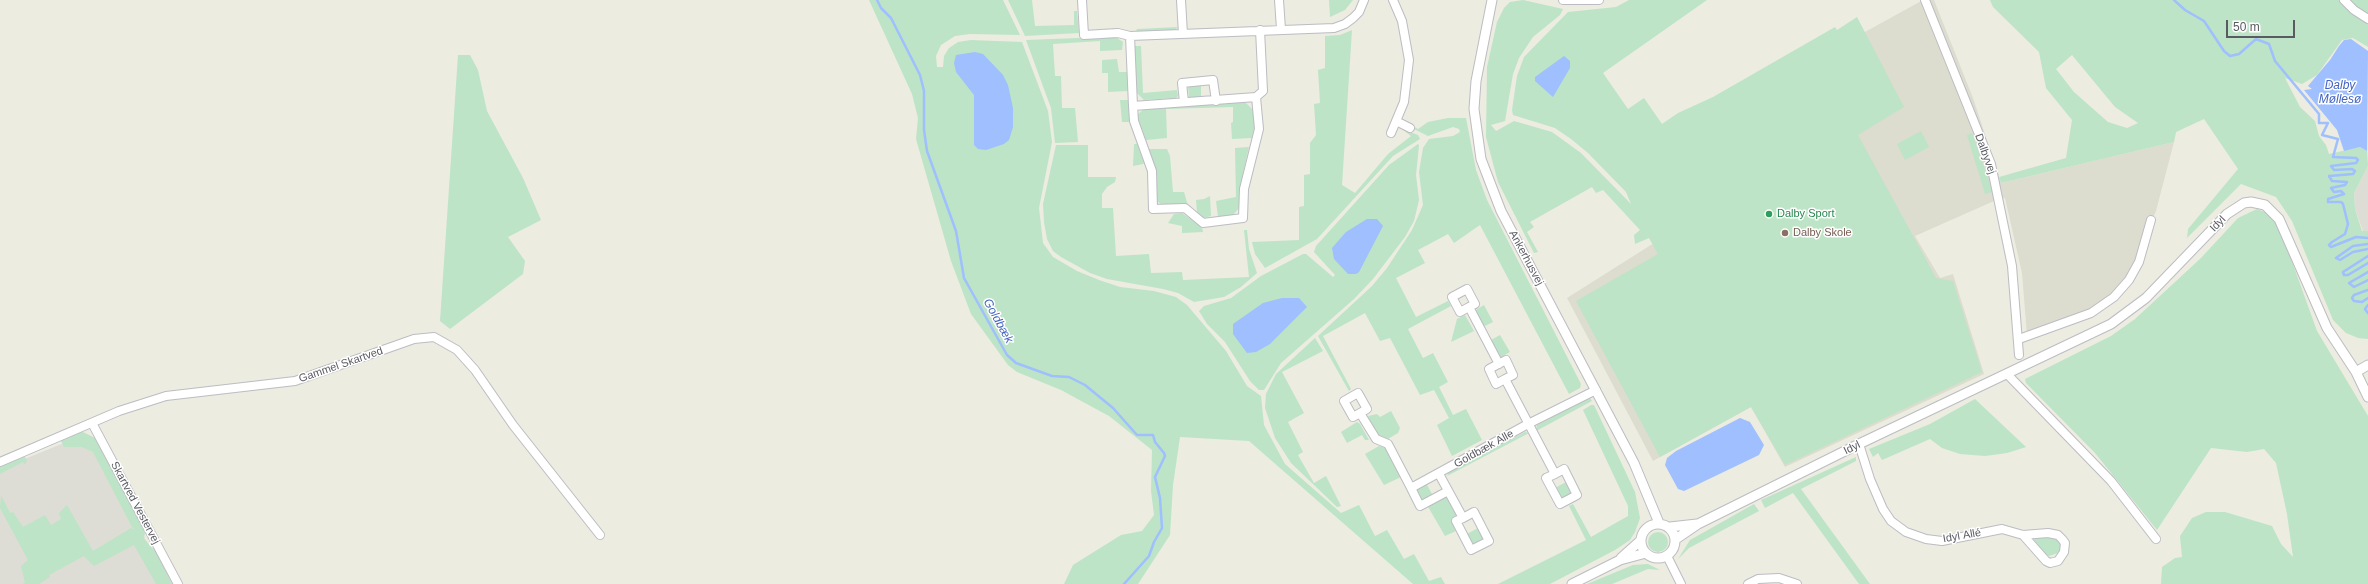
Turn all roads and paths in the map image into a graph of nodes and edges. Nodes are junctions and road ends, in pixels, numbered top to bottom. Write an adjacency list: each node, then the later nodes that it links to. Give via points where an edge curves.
1 (1082, 0): 15 (street, via 1084,35 1118,33)
2 (1180, 0): 14 (street)
3 (1279, 0): 12 (street)
4 (1364, 0): 12 (street, via 1359,12 1345,24 1334,28)
5 (1393, 0): 20 (street, via 1402,21 1409,60 1404,102)
6 (1492, 0): 32 (street, Ankerhusvej, via 1476,81 1474,109 1481,159 1501,211)
7 (1563, 0): 8 (street)
8 (1599, 0)
9 (1925, 0): 25 (street, Dalbyvej, via 1991,164 2012,266)
10 (2344, 0): 11 (street)
11 (2368, 19)
12 (1280, 29): 13 (street)
13 (1260, 30): 14 (street); 16 (street, via 1263,91)
14 (1183, 34): 15 (street)
15 (1130, 36): 19 (street)
16 (1256, 97): 17 (street); 19 (street, via 1259,129 1244,189 1243,218 1203,222 1185,208 1154,210 1152,171 1134,121)
17 (1216, 101): 18 (street); 18 (street, via 1213,80 1182,83)
18 (1184, 102): 19 (street)
19 (1133, 106)
20 (1396, 122): 21 (street); 22 (street)
21 (1410, 128)
22 (1391, 133)
23 (2151, 220): 25 (street, via 2139,262 2129,280 2114,297 2091,313)
24 (1469, 307): 27 (street)
25 (2019, 340): 26 (street, Dalbyvej)
26 (2019, 355)
27 (1499, 364): 31 (street, via 1506,360 1513,375); 31 (street, via 1489,369 1496,384)
28 (2368, 365): 29 (street)
29 (2356, 372): 30 (street, Idyl, via 2327,328 2279,219 2265,205 2251,202 2244,203 2226,214 2146,298 2111,324); 33 (street, Idyl)
30 (2008, 375): 37 (street, Idyl); 52 (street, via 2111,481)
31 (1505, 379): 36 (street)
32 (1596, 390): 36 (street, Goldbæk Alle); 43 (street, Ankerhusvej, via 1634,463)
33 (2368, 397)
34 (1360, 413): 41 (street, via 1376,439 1388,444)
35 (92, 423): 38 (street, Gammel Skartved); 49 (street, Gammel Skartved, via 119,411 166,396 295,382 414,339 434,337 457,350 475,370 513,425); 57 (street, Skartved Vestervej)
36 (1528, 424): 39 (street, Goldbæk Alle); 40 (street)
37 (1859, 444): 46 (street, Idyl); 50 (street, Idyl Allé, via 1883,509 1891,521 1906,532 1942,541 2002,529)
38 (0, 462)
39 (1439, 474): 41 (street, Goldbæk Alle); 42 (street)
40 (1554, 474)
41 (1411, 488): 42 (street, via 1420,506)
42 (1448, 491): 44 (street)
43 (1649, 499): 45 (street, Ankerhusvej); 47 (street, Ankerhusvej)
44 (1463, 518): 44 (street, via 1456,521 1471,550 1489,541 1474,512)
45 (1659, 523): 47 (street); 48 (street)
46 (1698, 524): 48 (street, Idyl); 51 (street, Idyl)
47 (1649, 526): 53 (street, via 1643,532)
48 (1670, 527): 51 (street)
49 (600, 535)
50 (2023, 535): 50 (street, Idyl Allé, via 2058,535 2065,543 2064,552 2058,561 2050,563)
51 (1676, 539): 55 (street, via 1672,552)
52 (2156, 539)
53 (1641, 540): 54 (street); 56 (street)
54 (1646, 553): 55 (street, via 1656,558); 56 (street)
55 (1667, 556): 59 (street)
56 (1620, 560): 58 (street)
57 (178, 584)
58 (1572, 584)
59 (1681, 584)
60 (1748, 584): 61 (street, via 1758,579 1779,578)
61 (1797, 584)

